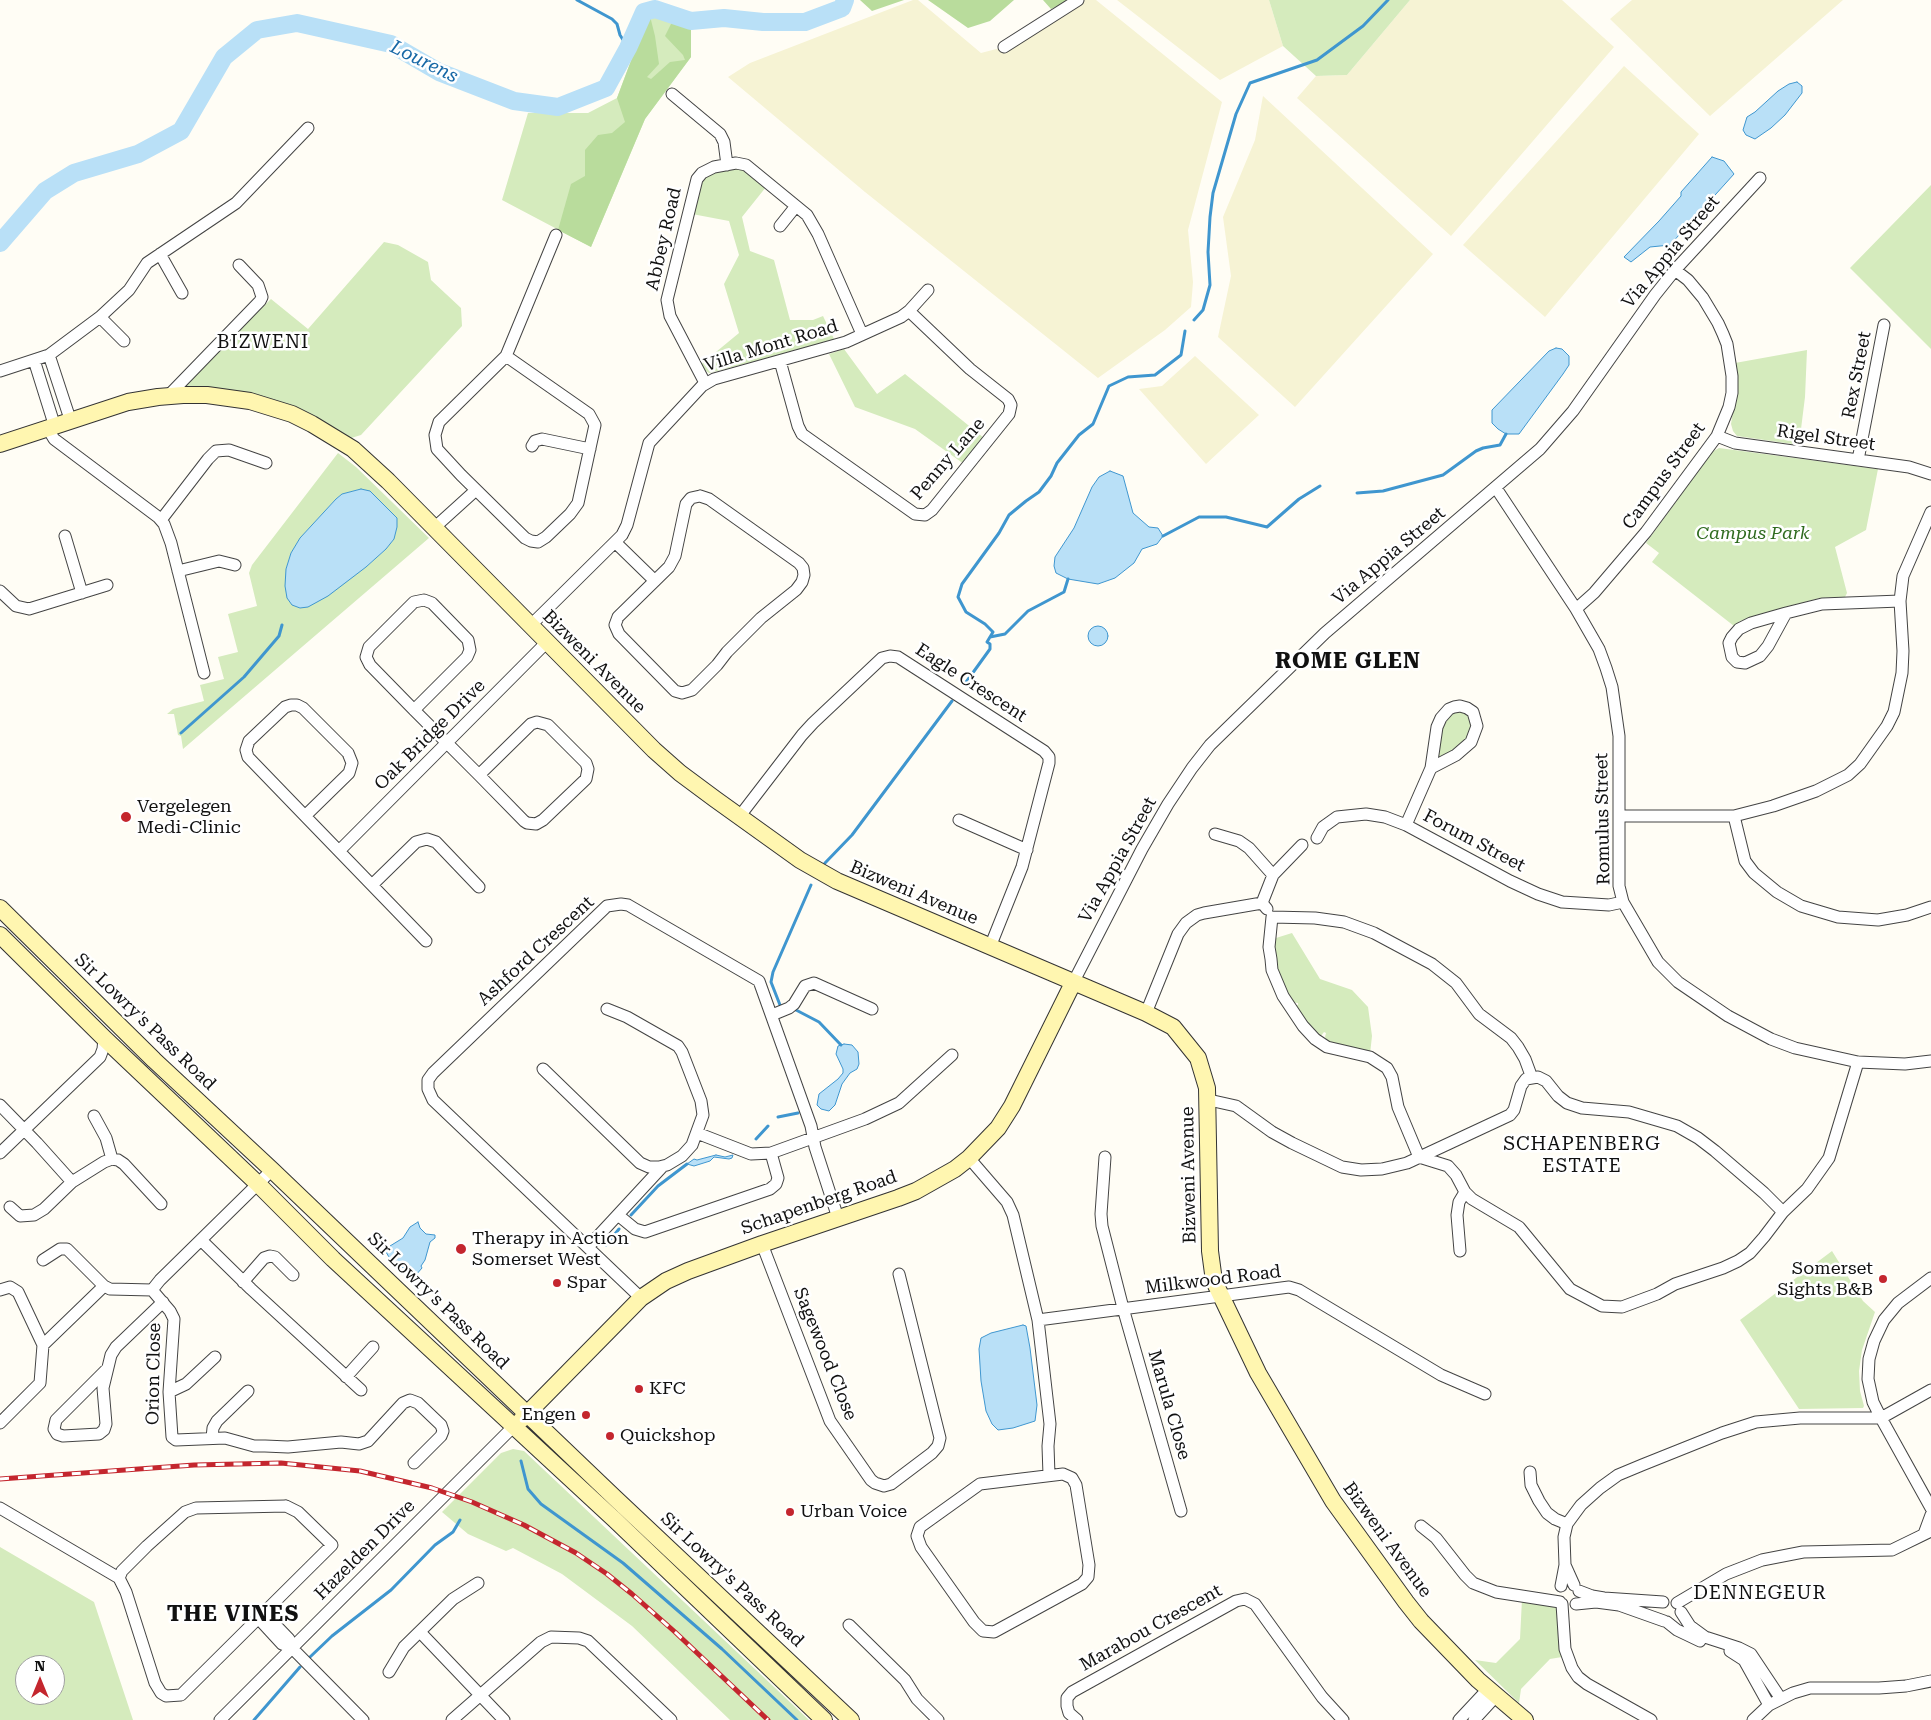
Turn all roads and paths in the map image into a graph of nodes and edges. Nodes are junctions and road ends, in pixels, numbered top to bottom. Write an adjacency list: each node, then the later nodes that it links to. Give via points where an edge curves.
1 (1078, 0): 2 (street)
2 (1004, 47)
3 (672, 94): 5 (street, via 720,134)
4 (308, 128): 10 (street, via 236,202)
5 (727, 165): 7 (street, Abbey Road, via 746,165); 25 (street, Abbey Road, via 707,170 697,179 667,300 670,316)
6 (1760, 178): 12 (street, Via Appia Street)
7 (796, 206): 8 (street); 18 (street, Abbey Road, via 807,215 818,234)
8 (780, 226)
9 (556, 235): 21 (street)
10 (160, 254): 14 (street); 16 (street, via 142,269 129,290)
11 (239, 265): 26 (street, via 258,285 262,296 260,301)
12 (1675, 270): 29 (street, Campus Street, via 1703,298 1727,344 1732,393); 36 (street, Via Appia Street, via 1558,429)
13 (928, 290): 15 (street, Villa Mont Road)
14 (182, 293)
15 (909, 312): 18 (street, Villa Mont Road); 23 (street, Penny Lane, via 1011,405 1009,414 925,515 915,514 802,434)
16 (100, 317): 19 (street); 20 (street)
17 (1884, 325): 33 (street, Rex Street)
18 (862, 334): 23 (street, Villa Mont Road, via 838,346)
19 (124, 341)
20 (49, 355): 22 (street); 27 (street)
21 (506, 356): 32 (street, via 591,416 595,428); 37 (street, via 439,422 435,430 435,444 440,453)
22 (34, 360): 24 (street); 28 (street)
23 (780, 361): 25 (street, Villa Mont Road)
24 (0, 371)
25 (705, 383): 42 (street, Villa Mont Road, via 649,443 627,525)
26 (168, 396): 27 (street, Bizweni Avenue, via 128,402); 40 (street, Bizweni Avenue, via 207,395 250,401 292,414 353,448)
27 (71, 422): 28 (street, Bizweni Avenue)
28 (51, 428): 30 (street, Bizweni Avenue); 39 (street, via 54,439)
29 (1717, 436): 33 (street, Rigel Street, via 1735,443); 50 (street, Campus Street, via 1646,532 1594,593)
30 (0, 444)
31 (532, 446): 32 (street, via 542,439)
32 (590, 449): 37 (street, via 578,502 570,514 538,542 525,538)
33 (1858, 460): 35 (street, Rigel Street, via 1909,467)
34 (266, 462): 39 (street, via 229,450 216,451)
35 (1931, 474)
36 (1496, 488): 50 (street, Romulus Street); 81 (street, Via Appia Street, via 1325,633 1205,752 1168,804 1142,849)
37 (476, 490): 40 (street)
38 (1931, 512): 49 (street, via 1903,576)
39 (161, 520): 44 (street)
40 (434, 528): 52 (street, Bizweni Avenue)
41 (65, 536): 48 (street)
42 (616, 543): 45 (street); 52 (street, Villa Mont Road)
43 (234, 564): 44 (street, via 219,561)
44 (178, 571): 54 (street)
45 (655, 580): 45 (street, via 618,617 616,628 618,634 675,691 686,693 699,684 761,618 796,590 804,575 798,563 709,499 700,496 691,498 686,504 673,559)
46 (107, 585): 48 (street)
47 (0, 590): 48 (street, via 16,606 25,609)
48 (82, 593)
49 (1900, 601): 51 (street, via 1822,604); 61 (street, via 1902,673 1894,712 1860,764 1848,775 1816,791)
50 (1576, 609): 60 (street, Romulus Street, via 1599,649 1612,687 1619,736)
51 (1786, 613): 51 (street, via 1740,629 1730,643 1732,656 1737,662 1745,663 1760,656)
52 (530, 626): 53 (street, Bizweni Avenue)
53 (546, 643): 56 (street, Oak Bridge Drive); 62 (street, Bizweni Avenue, via 654,750)
54 (204, 673)
55 (414, 710): 55 (street, via 467,657 470,650 468,640 432,603 424,600 414,602 366,653 370,665); 56 (street)
56 (447, 743): 58 (street); 69 (street, Oak Bridge Drive)
57 (1431, 768): 57 (street, via 1441,718 1454,707 1473,712 1477,726 1471,742 1456,755); 64 (street)
58 (479, 775): 58 (street, via 524,821 534,824 543,820 583,781 588,769 586,763 548,725 537,722 531,724)
59 (305, 816): 59 (street, via 349,773 352,763 348,753 303,708 294,704 285,707 249,742 246,754); 69 (street)
60 (1620, 816): 61 (street); 73 (street, Romulus Street, via 1619,886)
61 (1734, 816): 75 (street, via 1746,861 1754,873 1788,900 1838,917 1868,920 1895,918)
62 (739, 817): 68 (street, Eagle Crescent, via 802,735 878,660 895,656 1047,754 1049,763); 80 (street, Bizweni Avenue, via 815,870)
63 (959, 820): 68 (street)
64 (1406, 824): 66 (street, Forum Street, via 1385,817 1349,814 1329,821); 73 (street, Forum Street, via 1510,882 1538,894 1562,902)
65 (1215, 834): 70 (street, via 1250,848)
66 (1317, 838)
67 (1302, 845): 70 (street)
68 (1027, 850): 80 (street, Eagle Crescent)
69 (338, 851): 71 (street)
70 (1273, 875): 74 (street)
71 (372, 885): 72 (street, via 416,842 427,838 436,842); 79 (street)
72 (479, 887)
73 (1623, 902): 89 (street, Romulus Street, via 1658,962 1703,1001 1770,1039)
74 (1262, 903): 77 (street); 84 (street, via 1204,913 1186,923 1178,934)
75 (1931, 907)
76 (0, 908): 105 (street, Sir Lowry's Pass Road, via 99,1007)
77 (1272, 917): 91 (street, via 1352,924 1432,964 1456,983 1479,1014 1511,1038); 101 (street, via 1269,947 1283,996 1315,1039 1340,1052 1370,1057 1387,1068 1398,1107)
78 (0, 935): 86 (street)
79 (426, 941)
80 (990, 947): 81 (street, Bizweni Avenue)
81 (1073, 983): 84 (street, Bizweni Avenue); 102 (street, Schapenberg Road, via 1012,1106 998,1128)
82 (607, 1009): 96 (street, via 678,1046 703,1110)
83 (872, 1010): 85 (street, via 814,983 805,986 789,1008)
84 (1146, 1013): 92 (street, Bizweni Avenue, via 1173,1027 1198,1058)
85 (772, 1015): 97 (street, Ashford Crescent); 116 (street, Ashford Crescent, via 759,981 628,905 614,904 601,911 430,1076 428,1089 433,1100)
86 (104, 1038): 95 (street, via 100,1057); 107 (street)
87 (952, 1055): 97 (street, via 899,1103)
88 (1931, 1061): 89 (street, Romulus Street, via 1906,1064)
89 (1858, 1062): 111 (street, via 1829,1158 1806,1189)
90 (542, 1069): 104 (street, via 640,1163 649,1167)
91 (1532, 1078): 101 (street, via 1526,1079 1521,1086 1510,1115); 111 (street, via 1546,1081 1558,1096 1582,1108 1629,1112 1677,1126 1716,1151)
92 (1209, 1100): 101 (street, via 1236,1106 1272,1132 1342,1167 1382,1169); 126 (street, Bizweni Avenue, via 1210,1251)
93 (0, 1105): 95 (street)
94 (94, 1116): 103 (street, via 106,1138)
95 (24, 1131): 98 (street); 106 (street)
96 (697, 1133): 99 (street, via 751,1154); 104 (street, via 682,1156)
97 (813, 1137): 99 (street); 113 (street, Ashford Crescent)
98 (0, 1153)
99 (771, 1153): 112 (street, via 778,1178 770,1189 645,1232 635,1229)
100 (1106, 1157): 129 (street, Marula Close, via 1102,1226)
101 (1419, 1157): 108 (street, via 1448,1166)
102 (969, 1158): 113 (street, Schapenberg Road, via 916,1191); 130 (street, via 1012,1210)
103 (112, 1159): 106 (street); 109 (street, via 124,1164)
104 (663, 1166): 112 (street)
105 (272, 1170): 107 (street); 141 (street, Sir Lowry's Pass Road)
106 (72, 1182): 110 (street, via 34,1215 20,1216)
107 (259, 1185): 114 (street); 144 (street)
108 (1465, 1192): 111 (street, via 1520,1226 1570,1289 1602,1306 1615,1308 1633,1304 1674,1284 1738,1261 1764,1237); 117 (street, via 1457,1214)
109 (161, 1204)
110 (10, 1208)
111 (1783, 1212)
112 (618, 1215): 116 (street)
113 (838, 1218): 115 (street, Schapenberg Road)
114 (201, 1240): 122 (street); 125 (street)
115 (762, 1244): 119 (street, Sagewood Close, via 830,1421 871,1480 884,1486 932,1453 940,1438); 127 (street, Schapenberg Road, via 680,1274)
116 (588, 1247): 127 (street, Ashford Crescent)
117 (1460, 1251)
118 (43, 1260): 123 (street, via 60,1249 68,1249)
119 (899, 1274)
120 (293, 1275): 122 (street, via 270,1256 264,1258)
121 (1931, 1278): 142 (street, via 1898,1303 1884,1320 1874,1341 1868,1379 1873,1402)
122 (243, 1282): 135 (street)
123 (104, 1286): 125 (street); 131 (street)
124 (0, 1290): 131 (street, via 10,1287 18,1292)
125 (152, 1290): 128 (street, Orion Close)
126 (1219, 1295): 129 (street, Milkwood Road); 140 (street, Milkwood Road, via 1286,1287 1299,1290 1441,1376); 174 (street, Bizweni Avenue, via 1258,1373 1333,1501 1421,1622)
127 (641, 1298): 141 (street, Schapenberg Road)
128 (162, 1302): 134 (street, via 116,1347); 139 (street, Orion Close, via 173,1315 175,1323)
129 (1123, 1308): 130 (street, Milkwood Road); 153 (street, Marula Close)
130 (1038, 1320): 148 (street, via 1050,1424)
131 (43, 1345): 143 (street, via 40,1383)
132 (373, 1348): 135 (street)
133 (214, 1357): 139 (street, via 186,1384)
134 (107, 1369): 134 (street, via 103,1388 104,1430 99,1434 57,1434 54,1429 56,1420)
135 (346, 1377): 136 (street)
136 (361, 1390)
137 (1931, 1390): 142 (street)
138 (248, 1391): 145 (street, via 217,1421)
139 (169, 1392): 145 (street, Orion Close, via 172,1438)
140 (1485, 1394)
141 (527, 1414): 144 (street, Schapenberg Road); 184 (street, Sir Lowry's Pass Road)
142 (1881, 1418): 149 (street); 155 (street, via 1800,1418 1743,1426 1618,1475 1582,1505)
143 (0, 1423)
144 (514, 1426): 169 (street, Hazelden Drive); 183 (street)
145 (212, 1438): 146 (street, Orion Close, via 254,1446 359,1444 368,1441 403,1403 410,1400 418,1403 441,1425 443,1431)
146 (414, 1463)
147 (1530, 1472): 155 (street, via 1531,1485 1539,1502 1547,1513)
148 (1049, 1475): 148 (street, via 980,1484 925,1522 918,1532 917,1540 921,1547 983,1631 994,1632 1082,1584 1088,1577 1089,1565 1074,1480 1063,1474)
149 (1919, 1486): 150 (street); 152 (street)
150 (1931, 1491)
151 (0, 1508): 159 (street)
152 (1931, 1508)
153 (1181, 1511)
154 (1931, 1515): 157 (street)
155 (1567, 1524): 158 (street)
156 (1421, 1526): 162 (street, via 1436,1538 1473,1583 1496,1592)
157 (1927, 1533): 164 (street, via 1892,1550 1802,1552 1762,1560 1726,1574)
158 (1565, 1565): 161 (street); 162 (street)
159 (119, 1578): 165 (street, via 155,1683 166,1696 181,1695); 165 (street, via 122,1571 185,1512 196,1508 286,1506 298,1512 332,1545)
160 (478, 1583): 168 (street, via 453,1599)
161 (1577, 1588): 162 (street, via 1579,1598); 162 (street, via 1568,1584); 163 (street, via 1604,1598)
162 (1565, 1599): 166 (street, via 1618,1605); 191 (street, via 1565,1649 1578,1677)
163 (1663, 1602): 164 (street, via 1670,1600); 166 (street, via 1658,1612)
164 (1679, 1608): 166 (street, via 1675,1621); 170 (street, via 1690,1626 1704,1637 1739,1648)
165 (262, 1616): 169 (street, via 289,1639)
166 (1666, 1622): 170 (street, via 1705,1643)
167 (849, 1625): 185 (street, via 905,1680 917,1699)
168 (420, 1632): 171 (street, via 399,1653); 175 (street)
169 (292, 1648): 178 (street, Hazelden Drive); 179 (street)
170 (1747, 1657): 172 (street)
171 (389, 1672)
172 (1761, 1677): 176 (street); 177 (street)
173 (1931, 1681): 176 (street, via 1879,1688 1810,1688)
174 (1492, 1692): 188 (street); 189 (street); 190 (street, Bizweni Avenue)
175 (481, 1695): 180 (street); 181 (street); 182 (street, via 541,1642 551,1637 579,1638 588,1641)
176 (1781, 1699): 177 (street)
177 (1769, 1705): 192 (street)
178 (220, 1720)
179 (363, 1720)
180 (452, 1720)
181 (504, 1720)
182 (672, 1720)
183 (824, 1720)
184 (851, 1720)
185 (938, 1720)
186 (1077, 1720): 187 (street, Marabou Crescent, via 1067,1706 1067,1698 1072,1692 1236,1600 1245,1599 1255,1604 1322,1697)
187 (1343, 1720)
188 (1459, 1720)
189 (1474, 1720)
190 (1525, 1720)
191 (1651, 1720)
192 (1753, 1720)

